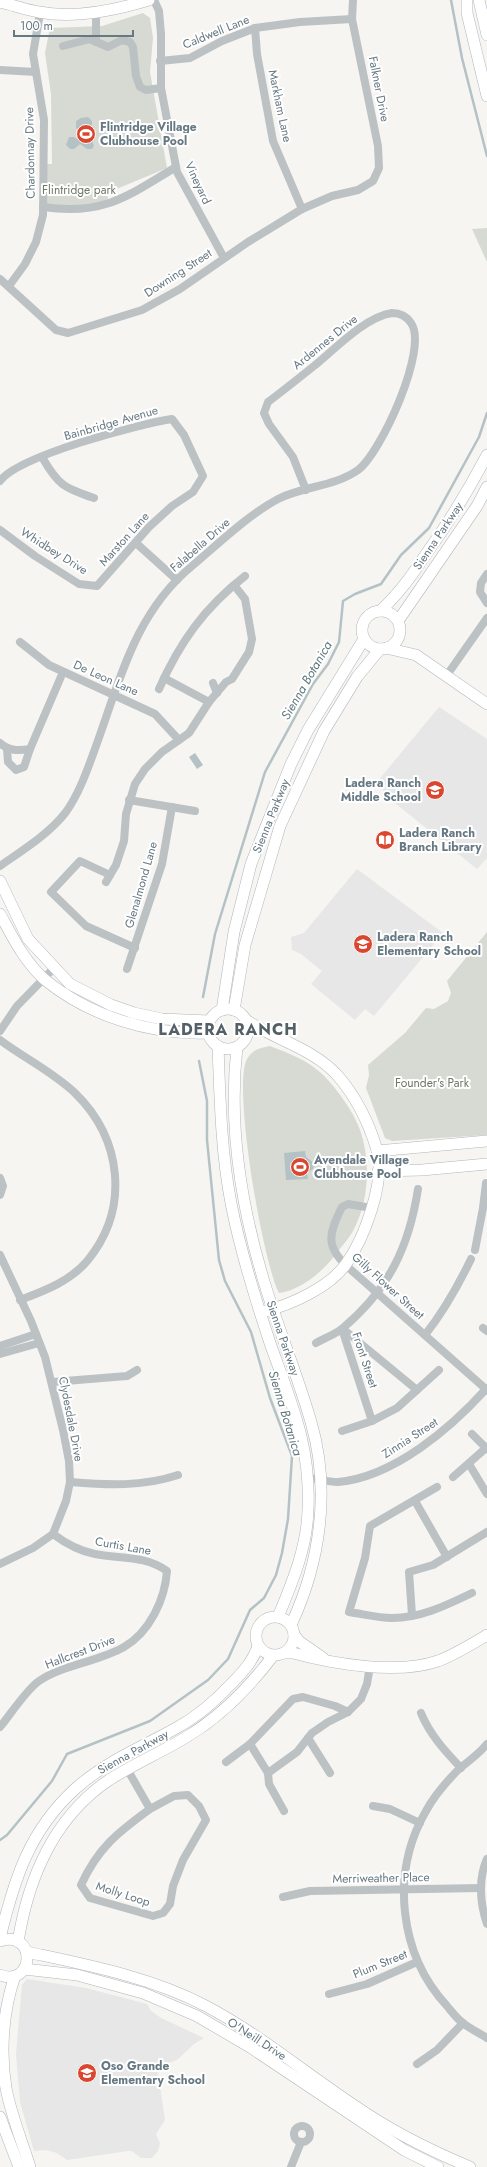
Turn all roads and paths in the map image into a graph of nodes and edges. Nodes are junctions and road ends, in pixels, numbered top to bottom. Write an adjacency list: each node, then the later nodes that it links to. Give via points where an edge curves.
1 (149, 0): 8 (main road, via 117,10)
2 (154, 0): 15 (street, Vineyard, via 159,11)
3 (353, 0): 10 (street, Falkner Drive)
4 (467, 0): 19 (main road, via 467,13)
5 (472, 0): 7 (main road)
6 (0, 2): 9 (main road)
7 (480, 4): 12 (main road)
8 (96, 12): 9 (main road); 13 (street)
9 (40, 13): 17 (street, Chardonnay Drive, via 33,54)
10 (352, 19): 11 (street, Caldwell Lane); 21 (street, Falkner Drive, via 378,146 379,168)
11 (255, 28): 15 (street, Caldwell Lane, via 222,41 190,58); 23 (street, Markham Lane, via 257,54 273,141)
12 (487, 35)
13 (96, 42): 14 (street, via 90,39); 18 (street, via 108,47 122,40 130,42 134,47 136,76 140,87 146,90)
14 (63, 46)
15 (160, 61): 18 (street, Vineyard)
16 (0, 70): 17 (street)
17 (36, 72): 22 (street, Chardonnay Drive, via 44,120)
18 (161, 88): 20 (street, Vineyard)
19 (487, 96)
20 (176, 167): 22 (street, via 126,197 104,206 82,210); 24 (street, Vineyard)
21 (373, 181): 23 (street, Downing Street, via 358,190 332,196)
22 (43, 207): 26 (street, Chardonnay Drive, via 36,242 25,264)
23 (302, 209): 24 (street, Downing Street)
24 (224, 258): 26 (street, Downing Street, via 180,289 142,310 68,333 56,330)
25 (0, 279): 26 (street, Downing Street)
26 (9, 286)
27 (411, 323): 33 (street, Falabella Drive, via 416,332 414,351 404,388 388,428 371,458 357,470 333,483); 33 (street, Ardennes Drive, via 403,316 392,313 365,325 268,402 264,413 268,424 293,457)
28 (487, 455): 43 (main road, Sienna Parkway, via 450,520 397,596)
29 (42, 457): 30 (street, Bainbridge Avenue, via 111,433 172,419 184,435); 31 (street, Bainbridge Avenue, via 4,476); 34 (street, via 53,477 68,490)
30 (203, 476): 36 (street, Marston Lane, via 193,492 172,506)
31 (0, 481)
32 (487, 487): 45 (main road, Sienna Parkway)
33 (306, 490): 39 (street, Falabella Drive, via 277,500 259,512 189,568)
34 (94, 498)
35 (0, 530): 41 (street, Whidbey Drive, via 34,556 79,584)
36 (136, 543): 39 (street); 41 (street, Marston Lane)
37 (487, 574): 42 (street, via 481,583 480,592)
38 (245, 576): 40 (street)
39 (178, 580): 56 (street, Falabella Drive, via 151,611 135,638)
40 (234, 585): 52 (street, via 190,630); 55 (street, via 246,599 252,639 249,652 232,679)
41 (97, 586)
42 (485, 601)
43 (380, 611): 45 (main road, via 390,614); 46 (main road, Sienna Parkway, via 365,621 362,627)
44 (487, 618): 51 (street)
45 (399, 626): 48 (main road, Sienna Parkway, via 397,641); 49 (main road)
46 (364, 639): 48 (main road, via 373,648); 73 (main road, Sienna Parkway, via 308,730 251,864 234,932)
47 (20, 642): 50 (street, De Leon Lane, via 49,665)
48 (383, 649): 49 (main road); 74 (main road, Sienna Parkway, via 357,677 324,731 280,826 245,945)
49 (416, 655): 51 (main road)
50 (63, 672): 56 (street, De Leon Lane); 62 (street)
51 (447, 675): 58 (main road)
52 (164, 678): 54 (street); 57 (street)
53 (213, 683): 55 (street)
54 (159, 689)
55 (217, 693): 57 (street)
56 (114, 695): 59 (street, De Leon Lane, via 155,714); 66 (street, Falabella Drive, via 86,776 66,812 35,842)
57 (209, 702): 59 (street, via 194,727)
58 (487, 704)
59 (179, 740): 63 (street, via 146,768 135,784)
60 (0, 743): 61 (street)
61 (7, 749): 62 (street); 62 (street, via 8,762 16,770 24,767)
62 (30, 749)
63 (129, 800): 64 (street); 69 (street, via 124,841 108,879 80,861 51,892 86,926)
64 (172, 807): 65 (street); 69 (street, Glenalmond Lane, via 162,864)
65 (195, 811)
66 (0, 866)
67 (0, 881): 70 (main road, via 28,939)
68 (0, 914): 72 (main road, via 20,950)
69 (135, 948): 71 (street, Glenalmond Lane)
70 (54, 968): 72 (street); 76 (main road, via 70,984 111,1006 162,1019)
71 (126, 969)
72 (44, 978): 77 (street, via 17,1006); 78 (main road, via 92,1010 144,1028 194,1034)
73 (222, 1010): 74 (main road); 76 (main road)
74 (234, 1010): 75 (main road)
75 (246, 1020): 79 (main road); 81 (main road, Sienna Parkway, via 248,1030)
76 (209, 1021): 78 (main road)
77 (0, 1031)
78 (208, 1033): 82 (main road)
79 (273, 1036): 81 (main road, via 256,1037); 84 (main road, via 313,1055 338,1076 355,1098)
80 (0, 1040): 98 (street, via 74,1093 103,1129 116,1173 110,1218 99,1243 87,1261 53,1288)
81 (241, 1043): 82 (main road, via 231,1049); 99 (main road, Sienna Parkway, via 234,1090 236,1141 246,1212)
82 (218, 1046): 100 (main road, Sienna Parkway, via 221,1122 231,1203)
83 (487, 1141): 84 (main road)
84 (377, 1151): 86 (main road)
85 (487, 1164): 86 (main road)
86 (378, 1171): 91 (main road)
87 (0, 1178): 90 (street, via 3,1186)
88 (486, 1183): 92 (street)
89 (418, 1189): 97 (street, via 407,1241)
90 (0, 1195)
91 (372, 1208): 96 (main road, via 368,1222); 96 (street, Gilly Flower Street, via 348,1204 342,1207 338,1215 331,1236 332,1247)
92 (485, 1208): 93 (street)
93 (474, 1250)
94 (0, 1255): 98 (street, Clydesdale Drive)
95 (471, 1258): 103 (street, via 456,1291)
96 (346, 1265): 97 (street, Gilly Flower Street); 99 (main road, via 311,1292)
97 (377, 1293): 101 (street); 103 (street, Gilly Flower Street)
98 (20, 1300): 102 (street, Clydesdale Drive)
99 (273, 1309): 100 (main road); 121 (main road, Sienna Parkway, via 312,1423)
100 (260, 1312): 120 (main road, Sienna Parkway, via 296,1412)
101 (342, 1329): 105 (street); 112 (street, Front Street); 113 (street, Front Street)
102 (36, 1334): 104 (street, Clydesdale Drive); 106 (street)
103 (425, 1335): 111 (street, Gilly Flower Street)
104 (39, 1343): 107 (street); 110 (street, Clydesdale Drive)
105 (316, 1343)
106 (0, 1346)
107 (0, 1354)
108 (138, 1370): 110 (street, via 127,1376)
109 (439, 1370): 112 (street)
110 (53, 1382): 122 (street, Clydesdale Drive, via 69,1461)
111 (487, 1389): 121 (street, Zinnia Street, via 450,1426 395,1464 362,1477 337,1482)
112 (417, 1390): 113 (street, via 397,1408)
113 (372, 1421): 114 (street)
114 (342, 1431)
115 (472, 1434): 116 (street)
116 (486, 1449): 117 (street)
117 (469, 1464): 119 (street); 124 (street)
118 (178, 1475): 122 (street, via 160,1481 112,1486)
119 (453, 1477)
120 (308, 1478): 121 (street, Zinnia Street); 133 (main road, Sienna Parkway, via 308,1511 304,1541 296,1573)
121 (320, 1480): 134 (main road, Sienna Parkway, via 320,1531 302,1602)
122 (70, 1482): 127 (street, Clydesdale Drive, via 66,1501)
123 (437, 1487): 125 (street)
124 (486, 1489)
125 (415, 1500): 128 (street); 132 (street, via 370,1526 365,1558 349,1612 392,1618)
126 (487, 1532): 128 (street)
127 (53, 1534): 129 (street, via 33,1548); 130 (street, Curtis Lane, via 67,1544 94,1554 138,1558 157,1564)
128 (447, 1557): 132 (street, via 433,1565 409,1572)
129 (0, 1564)
130 (167, 1571): 143 (street, Hallcrest Drive, via 166,1588 154,1615 138,1636 124,1648 60,1671 38,1682)
131 (472, 1593): 132 (street, via 436,1611)
132 (412, 1615)
133 (278, 1617): 134 (main road); 136 (main road, Sienna Parkway, via 271,1617 261,1623 255,1634)
134 (292, 1630): 137 (main road, Sienna Parkway, via 292,1646); 138 (main road, via 300,1642)
135 (486, 1638): 139 (main road, via 438,1661 396,1667)
136 (258, 1646): 137 (main road, via 267,1654); 142 (main road, Sienna Parkway, via 250,1662 227,1688)
137 (279, 1655): 138 (main road, via 293,1653); 148 (main road, Sienna Parkway, via 210,1721 188,1736)
138 (323, 1659): 139 (main road, via 352,1666)
139 (370, 1666): 140 (street, via 361,1699)
140 (348, 1712): 144 (street, via 328,1722); 145 (street, via 303,1697 293,1699)
141 (421, 1713): 149 (street, via 436,1741)
142 (179, 1726): 148 (main road, via 176,1732 134,1756); 161 (main road, Sienna Parkway, via 108,1764 85,1781 55,1810 33,1841 17,1874)
143 (0, 1727)
144 (308, 1738): 150 (street, via 297,1752); 151 (street)
145 (250, 1744): 147 (street); 150 (street)
146 (487, 1744): 149 (street)
147 (226, 1762)
148 (130, 1767): 153 (street, via 130,1774); 162 (main road, Sienna Parkway, via 87,1799 71,1814 56,1835 32,1880)
149 (461, 1768): 155 (street, via 433,1800)
150 (268, 1773): 154 (street, via 269,1784)
151 (330, 1773)
152 (373, 1806): 155 (street, via 390,1809)
153 (150, 1809): 153 (street, Molly Loop, via 122,1829 101,1850 80,1885 90,1898 153,1916 163,1913 170,1904 173,1886 183,1860 206,1820 188,1795 174,1796)
154 (284, 1811)
155 (420, 1823): 158 (street, via 408,1850)
156 (487, 1859): 157 (street)
157 (481, 1888): 158 (street, Merriweather Place); 160 (street)
158 (403, 1889): 159 (street, Merriweather Place, via 310,1891); 164 (street, via 407,1927)
159 (283, 1897)
160 (487, 1924)
161 (0, 1940): 162 (main road, via 12,1939)
162 (18, 1942): 163 (main road)
163 (27, 1952): 165 (main road, via 28,1958); 178 (main road, O'Neill Drive, via 148,1982 206,2006 402,2136)
164 (417, 1962): 168 (street, Plum Street, via 367,1984); 169 (street, via 432,1989)
165 (24, 1969): 167 (main road); 177 (main road, O'Neill Drive, via 77,1975 144,1993 197,2016 250,2047 404,2150)
166 (0, 1975): 167 (main road)
167 (15, 1976): 175 (main road, via 10,1988 4,2028 4,2069 6,2088)
168 (329, 1994)
169 (462, 2023): 170 (street); 171 (street, via 437,2050)
170 (487, 2038)
171 (417, 2064)
172 (0, 2117): 174 (main road)
173 (301, 2142): 176 (street)
174 (19, 2167)
175 (30, 2167)
176 (291, 2167)
177 (438, 2167)
178 (470, 2167)

